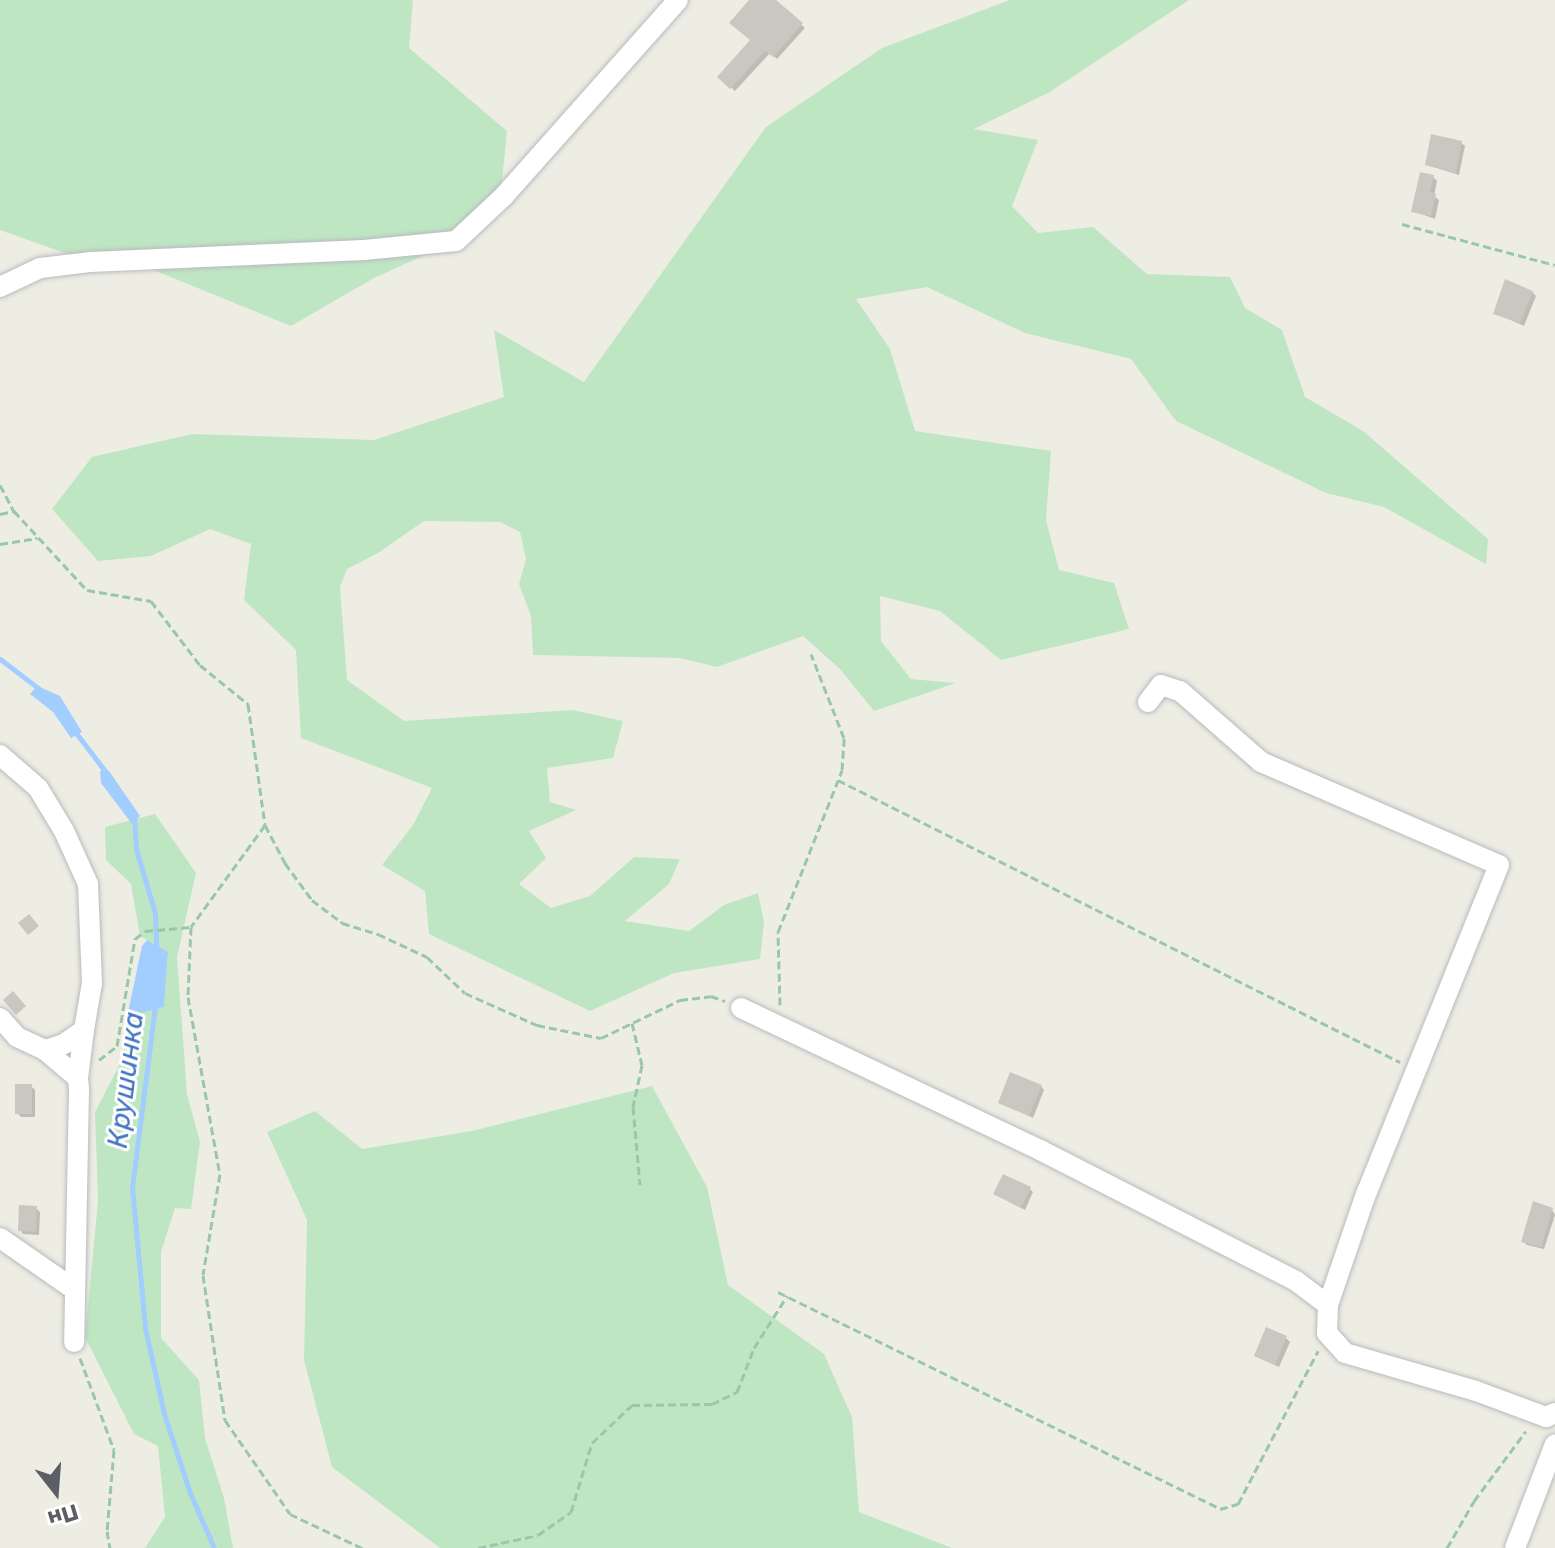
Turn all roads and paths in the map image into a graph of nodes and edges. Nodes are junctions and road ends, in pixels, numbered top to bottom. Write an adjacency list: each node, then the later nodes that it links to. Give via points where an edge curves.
1 (678, 0): 4 (street, via 504,196 456,241 90,262 40,268)
2 (1402, 224): 3 (path)
3 (1555, 265)
4 (0, 287)
5 (0, 485): 6 (path)
6 (14, 511): 7 (path); 8 (path)
7 (0, 514)
8 (38, 538): 9 (path); 14 (path, via 87,590 151,601 200,665 248,704)
9 (0, 544)
10 (811, 654): 13 (path, via 844,738)
11 (1148, 702): 22 (street, via 1161,685 1180,691 1261,762 1499,865)
12 (0, 755): 20 (street, via 38,788 88,884 92,983)
13 (838, 780): 19 (path, via 778,932); 22 (path)
14 (265, 825): 15 (path); 18 (path, via 312,900 342,923 427,957 465,993 537,1025 601,1038)
15 (191, 927): 23 (path, via 163,927 135,939 117,1046); 35 (path, via 188,997 220,1174 203,1275 225,1420 290,1514)
16 (741, 1008): 18 (path, via 711,996 680,1000); 19 (street)
17 (0, 1018): 21 (street, via 17,1037)
18 (632, 1023): 24 (path, via 642,1065 633,1107)
19 (778, 1025): 29 (street, via 1053,1157 1296,1281)
20 (84, 1030): 21 (street); 23 (street)
21 (45, 1050): 23 (street)
22 (1416, 1070): 29 (street)
23 (78, 1078): 26 (street)
24 (640, 1185)
25 (0, 1238): 26 (street)
26 (75, 1290): 31 (street)
27 (778, 1292): 28 (path)
28 (787, 1296): 30 (path, via 1220,1509 1238,1504); 36 (path, via 754,1348 737,1392 712,1404 632,1405 592,1443 571,1512 538,1535)
29 (1328, 1305): 30 (street)
30 (1327, 1333): 32 (street, via 1345,1353)
31 (74, 1342): 34 (path, via 114,1450)
32 (1550, 1415): 37 (path, via 1520,1435)
33 (1555, 1444): 38 (street)
34 (110, 1548)
35 (362, 1548)
36 (478, 1548)
37 (1447, 1548)
38 (1515, 1548)

